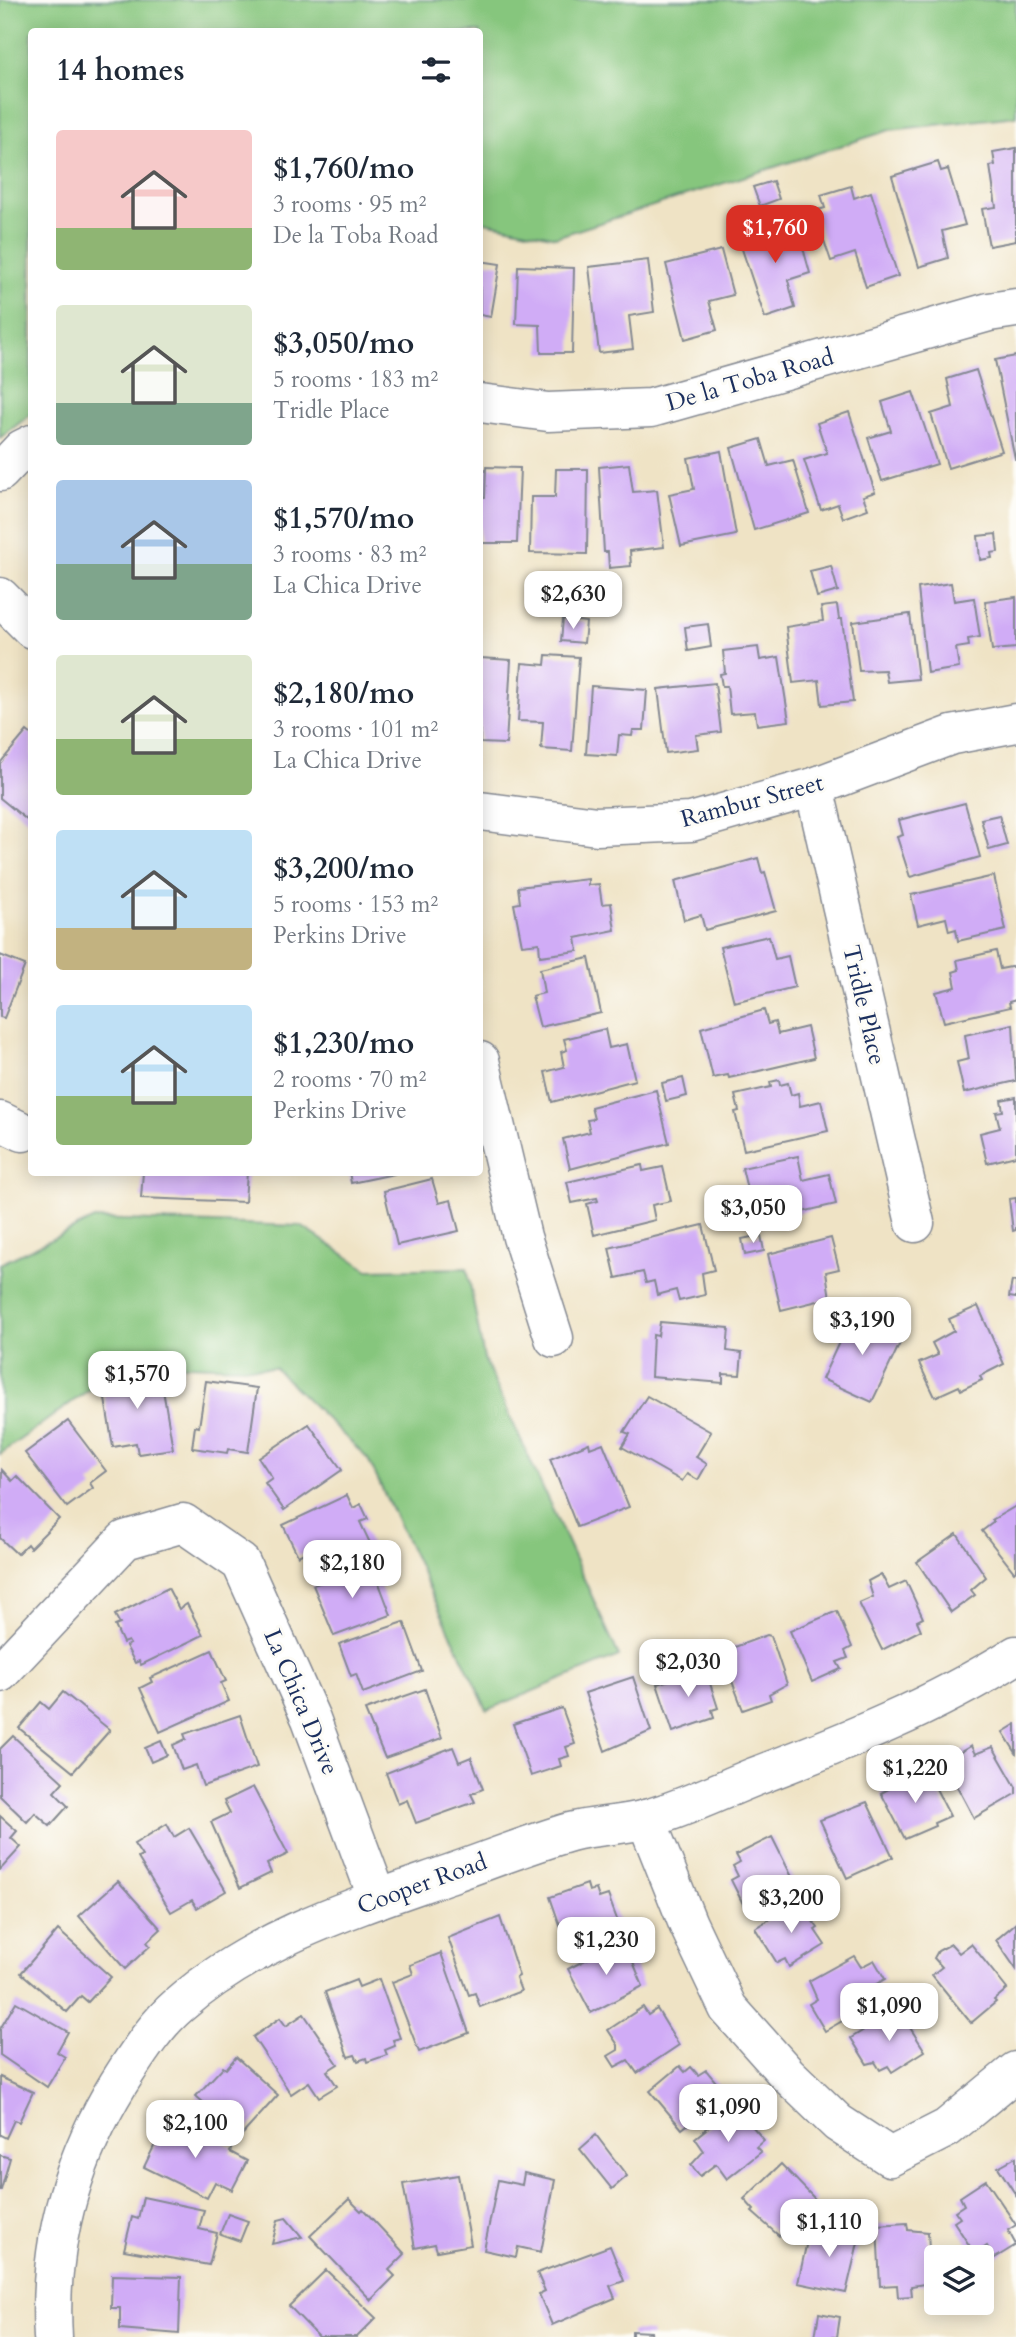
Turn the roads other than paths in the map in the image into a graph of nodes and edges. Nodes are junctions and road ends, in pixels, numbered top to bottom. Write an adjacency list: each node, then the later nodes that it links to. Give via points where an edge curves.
1 (1016, 308): 2 (street, De la Toba Road, via 651,408 548,412)
2 (483, 403)
3 (28, 446): 4 (street)
4 (0, 472)
5 (0, 597): 6 (street)
6 (28, 625)
7 (1016, 723): 8 (street, Rambur Street, via 952,735)
8 (814, 788): 9 (street, Rambur Street, via 691,822 597,826); 11 (street, Tridle Place)
9 (483, 811)
10 (483, 1074): 12 (street, via 522,1237)
11 (915, 1223)
12 (554, 1338)
13 (1016, 1655): 15 (street, Cooper Road, via 963,1688 873,1731)
14 (0, 1673): 16 (street, La Chica Drive, via 125,1540 183,1524 241,1563 312,1718)
15 (646, 1819): 16 (street, Cooper Road, via 573,1831); 17 (street, via 727,2008 838,2123 890,2157 947,2128)
16 (378, 1899): 18 (street, Cooper Road, via 314,1923 242,1959 178,2005 147,2040 89,2135 65,2197 52,2274)
17 (1016, 2071)
18 (53, 2337)

